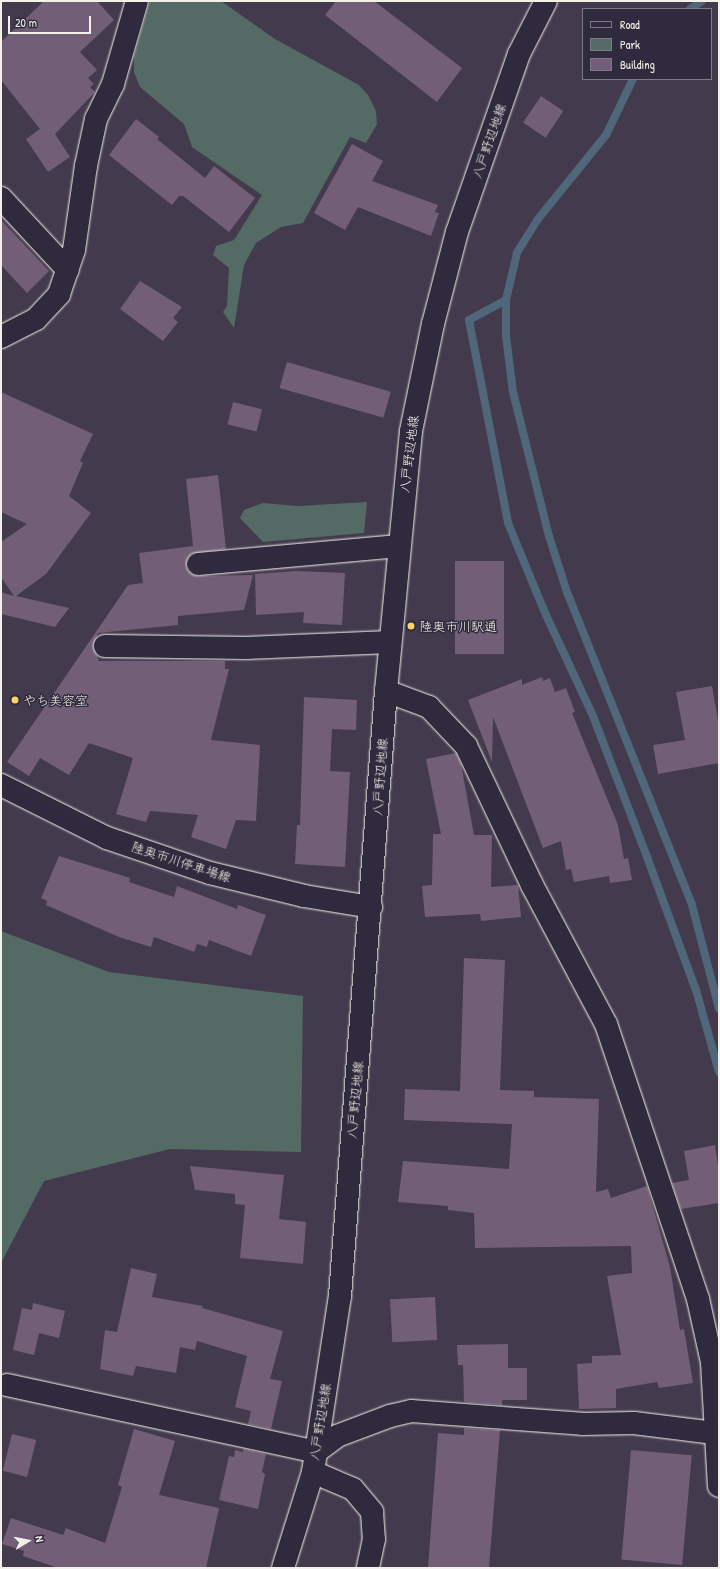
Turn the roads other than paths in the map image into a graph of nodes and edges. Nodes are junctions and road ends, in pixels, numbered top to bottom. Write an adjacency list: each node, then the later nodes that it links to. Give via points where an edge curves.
1 (137, 1): 4 (street, via 113,84 96,118 74,250)
2 (546, 1): 6 (street, 八戸野辺地線, via 520,54 455,239 433,324 411,431)
3 (1, 198): 4 (street)
4 (68, 270): 5 (street, via 59,294 36,319)
5 (1, 337)
6 (399, 546): 7 (street); 8 (street, 八戸野辺地線)
7 (198, 564)
8 (390, 642): 9 (street, via 246,648); 10 (street, 八戸野辺地線)
9 (105, 646)
10 (386, 691): 12 (street, 八戸野辺地線); 14 (street, via 429,707 466,746 532,885 606,1024 698,1299 712,1362)
11 (1, 785): 12 (street, 陸奥市川停車場線, via 106,838 210,873 304,896)
12 (371, 907): 15 (street, 八戸野辺地線, via 340,1296)
13 (7, 1385): 15 (street)
14 (714, 1433): 15 (street, via 634,1424 574,1424 411,1411 337,1436); 16 (street)
15 (314, 1462): 17 (street, 八戸野辺地線); 18 (street, via 353,1489 372,1512 374,1539)
16 (719, 1486)
17 (283, 1568)
18 (368, 1568)

